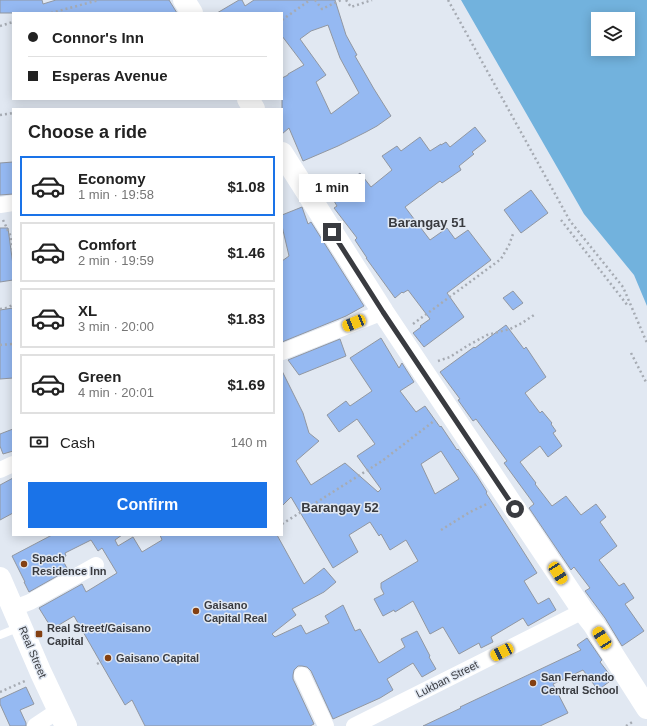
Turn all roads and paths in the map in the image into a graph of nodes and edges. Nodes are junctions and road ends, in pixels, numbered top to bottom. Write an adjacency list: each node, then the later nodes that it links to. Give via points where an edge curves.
1 (99, 0): 9 (path)
2 (184, 0): 10 (street)
3 (310, 0): 11 (path)
4 (315, 0): 5 (path, via 322,9)
5 (341, 0)
6 (346, 0): 7 (path, via 351,7)
7 (372, 0)
8 (448, 0): 29 (path, via 570,221 623,288)
9 (55, 12)
10 (191, 12)
11 (283, 19)
12 (12, 22): 13 (path)
13 (0, 26)
14 (12, 113): 15 (path)
15 (0, 115)
16 (285, 162): 26 (street)
17 (12, 203): 18 (street)
18 (0, 205)
19 (0, 214): 22 (path)
20 (561, 220): 24 (path)
21 (513, 234): 28 (path, via 501,259)
22 (12, 245)
23 (12, 305): 25 (path)
24 (628, 306)
25 (0, 309)
26 (383, 312): 28 (street); 32 (street)
27 (534, 315): 34 (path, via 510,329 486,335 450,357)
28 (398, 335): 34 (street)
29 (647, 343)
30 (12, 344): 31 (path)
31 (0, 345)
32 (283, 352)
33 (631, 353): 35 (path)
34 (420, 368): 36 (street)
35 (647, 384)
36 (448, 409): 39 (street); 40 (path, via 382,461)
37 (12, 464): 38 (street)
38 (0, 470)
39 (505, 494): 41 (path); 44 (street)
40 (283, 523)
41 (441, 530)
42 (96, 565): 45 (street, via 30,602)
43 (0, 578): 45 (street, Real Street)
44 (583, 611): 52 (street); 56 (street, Lukban Street)
45 (18, 618): 46 (lane); 49 (street, Real Street)
46 (0, 635)
47 (102, 661): 48 (path)
48 (96, 664)
49 (41, 673): 51 (path); 53 (street, Real Street)
50 (302, 676): 55 (street)
51 (0, 692)
52 (647, 708)
53 (62, 718): 54 (street)
54 (35, 726)
55 (326, 726)
56 (354, 726)

